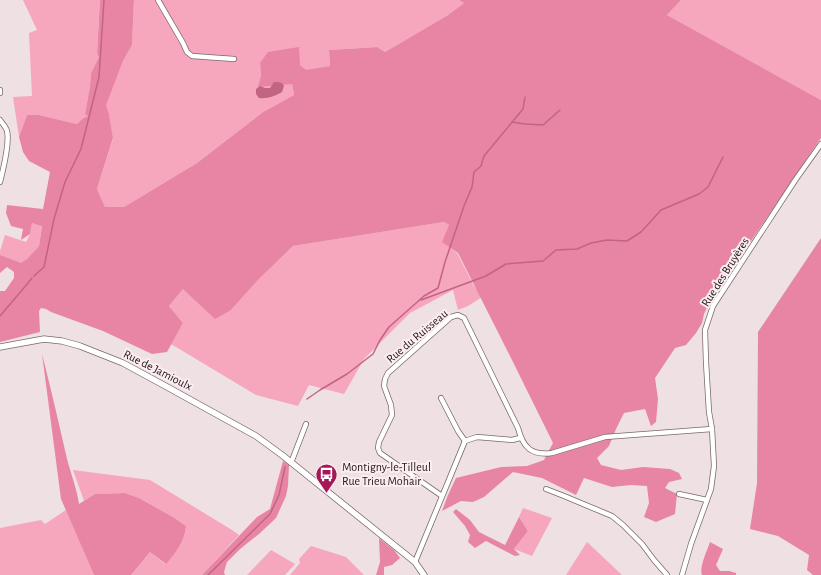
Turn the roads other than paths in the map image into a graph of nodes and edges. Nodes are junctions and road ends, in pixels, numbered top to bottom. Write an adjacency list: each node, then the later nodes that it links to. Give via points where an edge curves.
1 (158, 0): 2 (street, via 188,53 199,57)
2 (234, 59)
3 (0, 120): 5 (street, via 8,140)
4 (821, 144): 9 (street, Rue des Bruyères, via 713,306 705,330)
5 (0, 182)
6 (0, 347): 12 (street, Rue de Jamioulx, via 44,339 80,346 175,390 256,436)
7 (441, 398): 11 (street)
8 (306, 424): 12 (street)
9 (712, 429): 10 (street, via 605,437 544,455 532,452); 16 (street, Rue des Bruyères, via 714,466)
10 (520, 438): 11 (street, via 512,440 477,437); 15 (street, Rue du Ruisseau, via 518,428 464,318 458,315 450,317 388,373 384,386 392,416 378,448 380,454)
11 (465, 441): 15 (street)
12 (291, 463): 17 (street, Rue de Jamioulx)
13 (546, 489): 19 (street, via 612,516 642,544)
14 (679, 494): 16 (street)
15 (442, 496): 17 (street)
16 (707, 500): 20 (street, Rue des Bruyères)
17 (415, 562): 18 (street, Rue de Jamioulx)
18 (424, 575)
19 (667, 575)
20 (682, 575)

